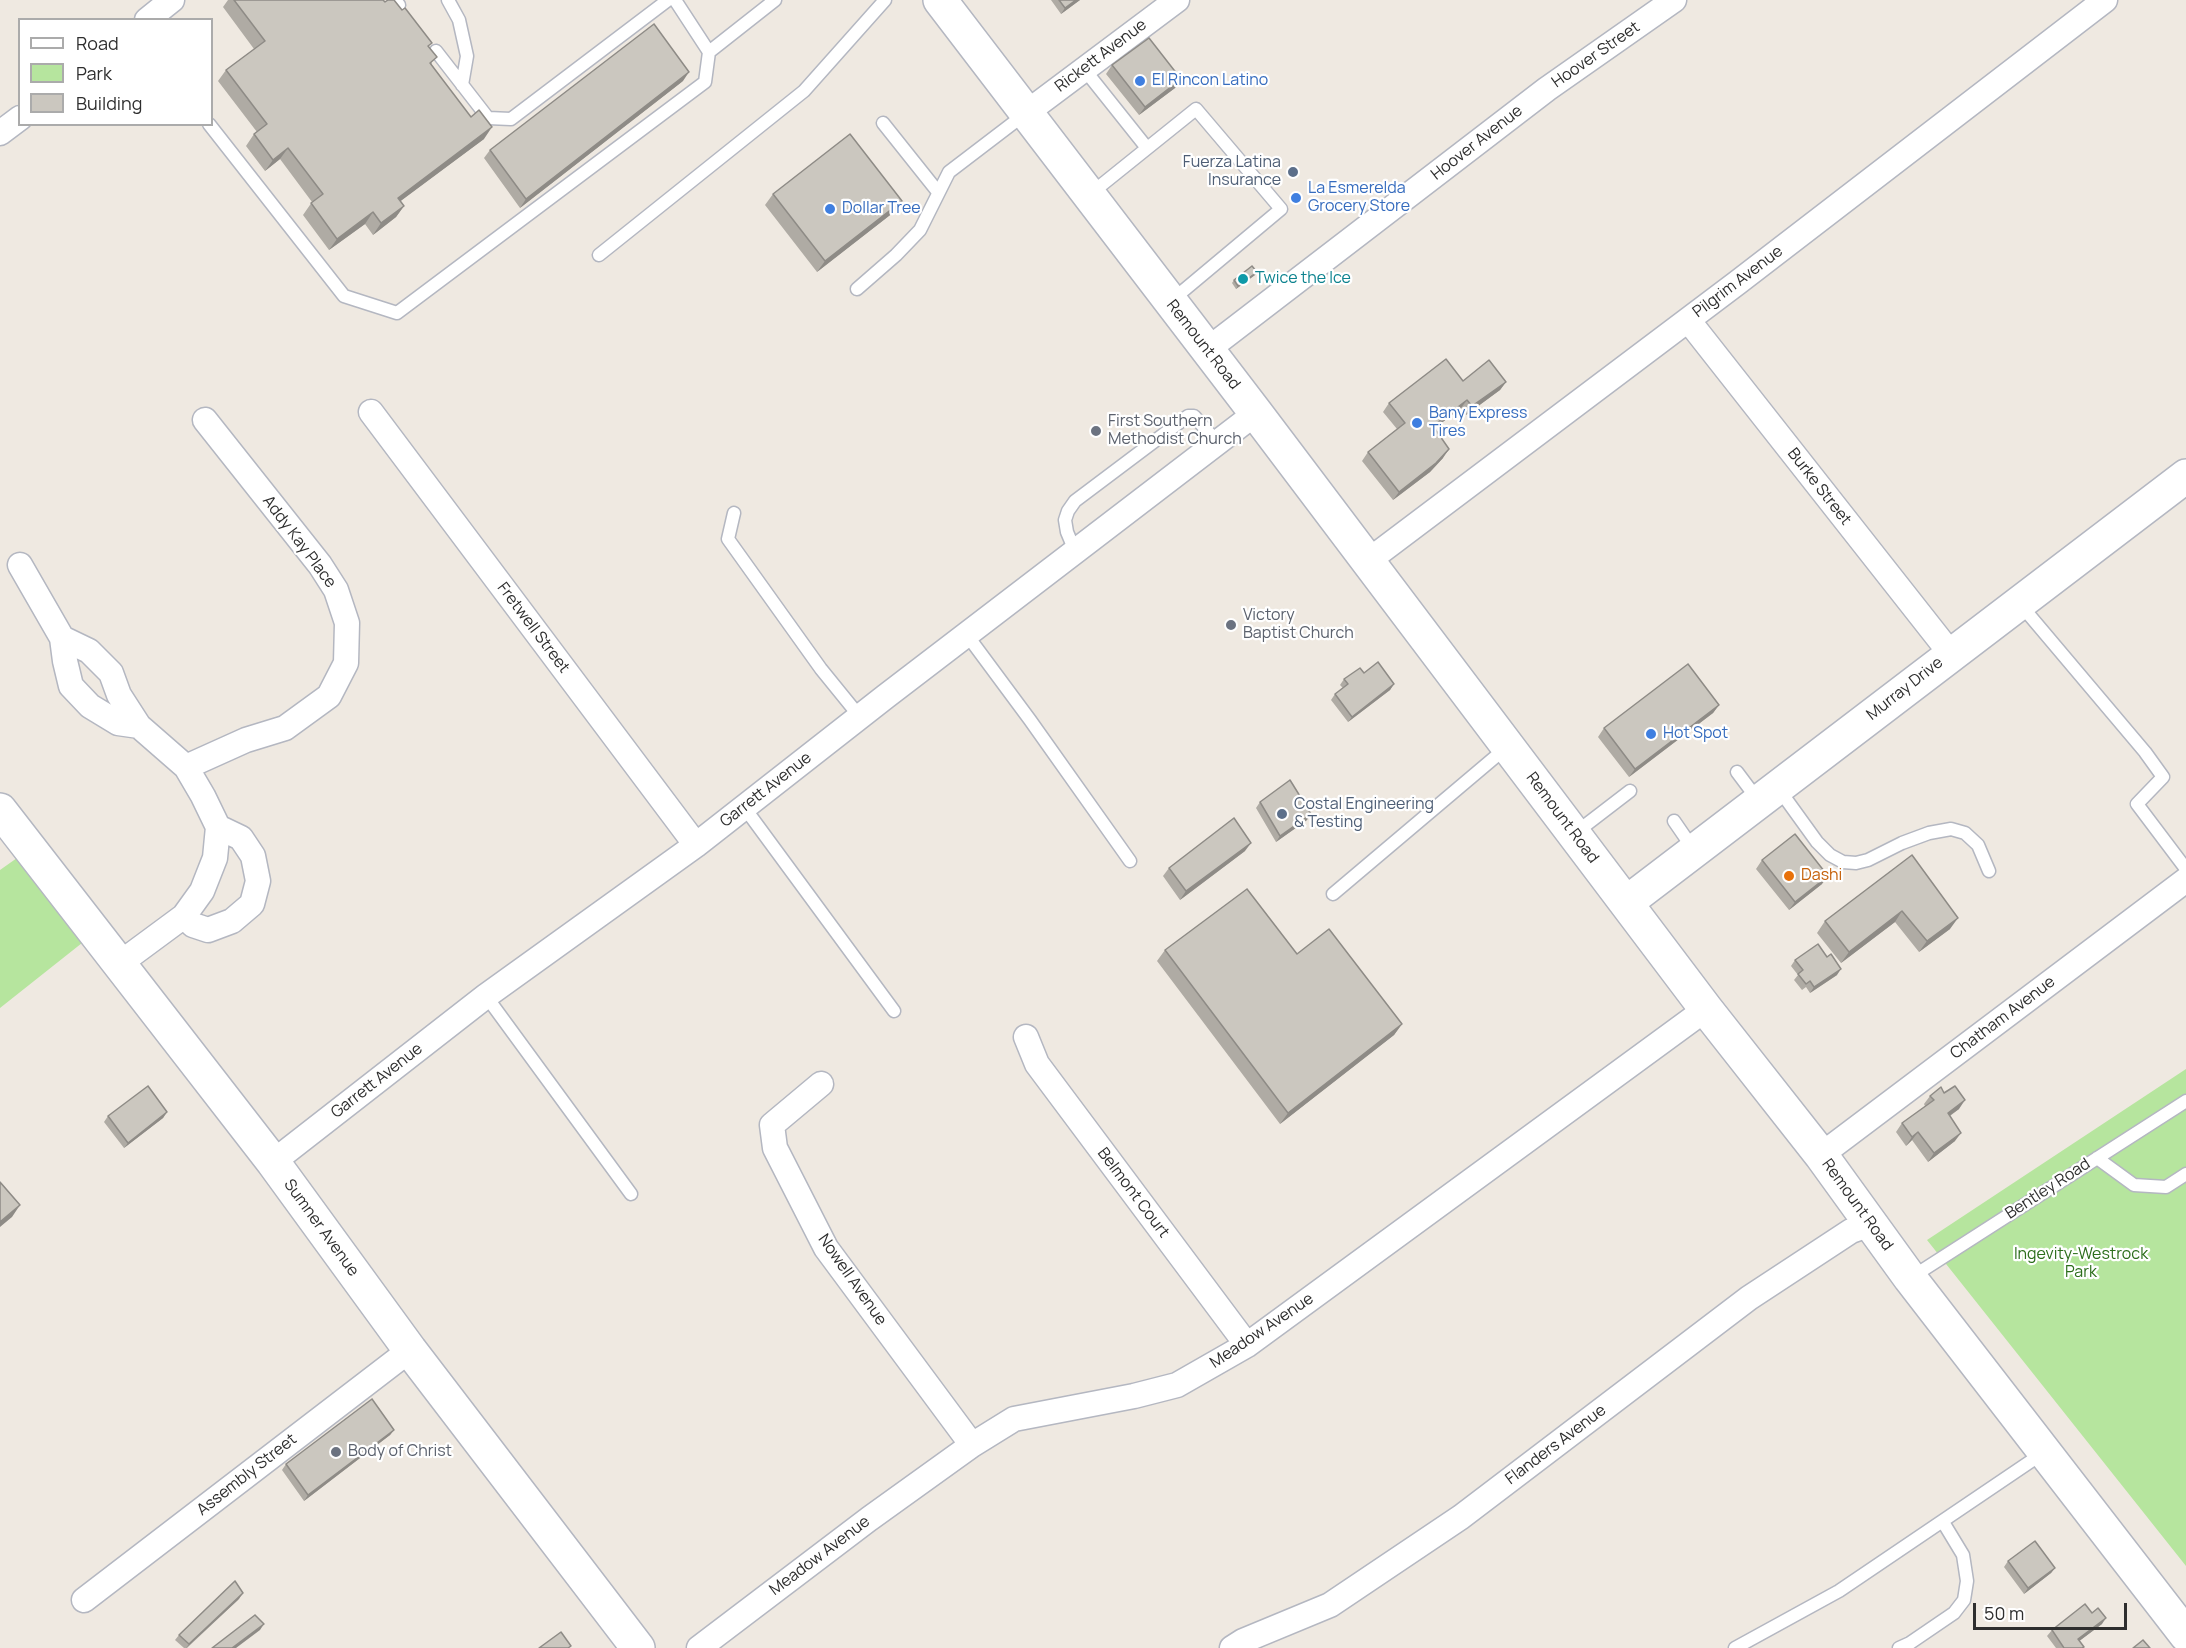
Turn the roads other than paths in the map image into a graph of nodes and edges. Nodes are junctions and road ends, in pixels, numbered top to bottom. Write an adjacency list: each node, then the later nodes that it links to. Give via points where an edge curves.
1 (172, 0): 11 (street)
2 (448, 0): 15 (lane, via 459,20 467,56)
3 (668, 0): 15 (lane, via 511,119 488,118)
4 (675, 0): 13 (lane)
5 (775, 0): 13 (lane)
6 (885, 0): 25 (lane, via 804,91)
7 (940, 0): 17 (main road, Remount Road)
8 (1177, 0): 14 (street, Rickett Avenue)
9 (1674, 0): 16 (street, Hoover Street)
10 (2105, 0): 28 (street, Pilgrim Avenue)
11 (150, 18)
12 (436, 51): 15 (lane)
13 (709, 52): 20 (lane, via 705,82 397,313 344,296)
14 (1084, 69): 17 (street, Rickett Avenue); 22 (lane)
15 (462, 85)
16 (1547, 89): 29 (street, Hoover Avenue)
17 (1026, 113): 23 (lane, via 949,172); 24 (main road, Remount Road)
18 (18, 120): 21 (street)
19 (883, 123): 23 (lane)
20 (211, 126)
21 (0, 133)
22 (1147, 148): 24 (lane); 27 (lane, via 1196,109 1281,209)
23 (938, 192): 26 (lane, via 920,230)
24 (1088, 195): 27 (main road, Remount Road)
25 (599, 255)
26 (857, 289)
27 (1170, 302): 29 (main road, Remount Road)
28 (1688, 320): 37 (street, Pilgrim Avenue); 42 (street, Burke Street)
29 (1207, 350): 31 (main road, Remount Road)
30 (371, 412): 55 (street, Fretwell Street)
31 (1256, 412): 33 (street, Garrett Avenue); 37 (main road, Remount Road)
32 (205, 420): 46 (street, Addy Kay Place, via 336,590 347,623 346,663 329,696 285,728 246,740)
33 (1217, 442): 36 (street, Garrett Avenue); 36 (lane, via 1194,416 1188,416 1084,494 1075,501 1065,520)
34 (2186, 476): 39 (main road, Murray Drive)
35 (734, 513): 43 (lane, via 728,539)
36 (1075, 551): 40 (street, Garrett Avenue)
37 (1368, 561): 45 (main road, Remount Road)
38 (20, 565): 41 (street)
39 (2019, 603): 42 (main road, Murray Drive); 58 (lane, via 2163,777 2137,804)
40 (967, 635): 43 (street, Garrett Avenue); 57 (lane)
41 (62, 638): 44 (street, via 90,651 111,673 119,695); 44 (street, via 71,686 90,705 118,723)
42 (1951, 654): 49 (main road, Murray Drive)
43 (860, 717): 50 (street, Garrett Avenue)
44 (139, 726): 46 (street)
45 (1508, 746): 54 (main road, Remount Road); 61 (lane)
46 (186, 767): 53 (street)
47 (1737, 772): 49 (lane)
48 (1630, 791): 54 (lane)
49 (1767, 794): 56 (main road, Murray Drive); 59 (lane, via 1830,855 1843,862 1868,860 1902,843 1951,829 1965,833 1977,845)
50 (744, 807): 55 (street, Garrett Avenue); 67 (lane)
51 (0, 810): 64 (main road, Sumner Avenue)
52 (1674, 821): 56 (lane)
53 (218, 827): 63 (street, via 215,858 202,891); 63 (street, via 241,838 253,856 258,881 252,903 232,921 208,930 193,925)
54 (1574, 834): 62 (main road, Remount Road)
55 (696, 845): 65 (street, Garrett Avenue)
56 (1694, 850): 62 (main road, Murray Drive)
57 (1130, 861)
58 (2186, 869)
59 (1989, 871)
60 (2186, 880): 71 (street, Chatham Avenue)
61 (1333, 894)
62 (1626, 903): 66 (main road, Remount Road)
63 (184, 916): 64 (street)
64 (119, 964): 73 (main road, Sumner Avenue)
65 (486, 996): 73 (street, Garrett Avenue); 75 (lane)
66 (1706, 1009): 71 (main road, Remount Road); 78 (street, Meadow Avenue)
67 (894, 1011)
68 (1026, 1037): 78 (street, Belmont Court, via 1037,1064)
69 (822, 1084): 80 (street, Nowell Avenue, via 772,1125 775,1148 826,1248)
70 (2186, 1101): 72 (lane, Bentley Road)
71 (1821, 1155): 76 (main road, Remount Road)
72 (2097, 1158): 74 (lane, via 2134,1185 2166,1187); 77 (lane, Bentley Road)
73 (273, 1162): 79 (main road, Sumner Avenue)
74 (2186, 1174)
75 (631, 1194)
76 (1871, 1224): 77 (main road, Remount Road); 87 (street, Flanders Avenue, via 1851,1231 1749,1298 1461,1517 1330,1605)
77 (1910, 1278): 81 (main road, Remount Road)
78 (1247, 1345): 80 (street, Meadow Avenue, via 1177,1385 1014,1419)
79 (410, 1350): 83 (street, Assembly Street); 85 (main road, Sumner Avenue)
80 (972, 1445): 86 (street, Meadow Avenue)
81 (2044, 1452): 82 (lane); 84 (main road, Remount Road)
82 (1943, 1522): 88 (lane, via 1839,1591); 89 (lane, via 1963,1555 1967,1581 1964,1600 1954,1613)
83 (84, 1600)
84 (2186, 1635)
85 (638, 1648)
86 (699, 1648)
87 (1232, 1648)
88 (1735, 1648)
89 (1899, 1648)

